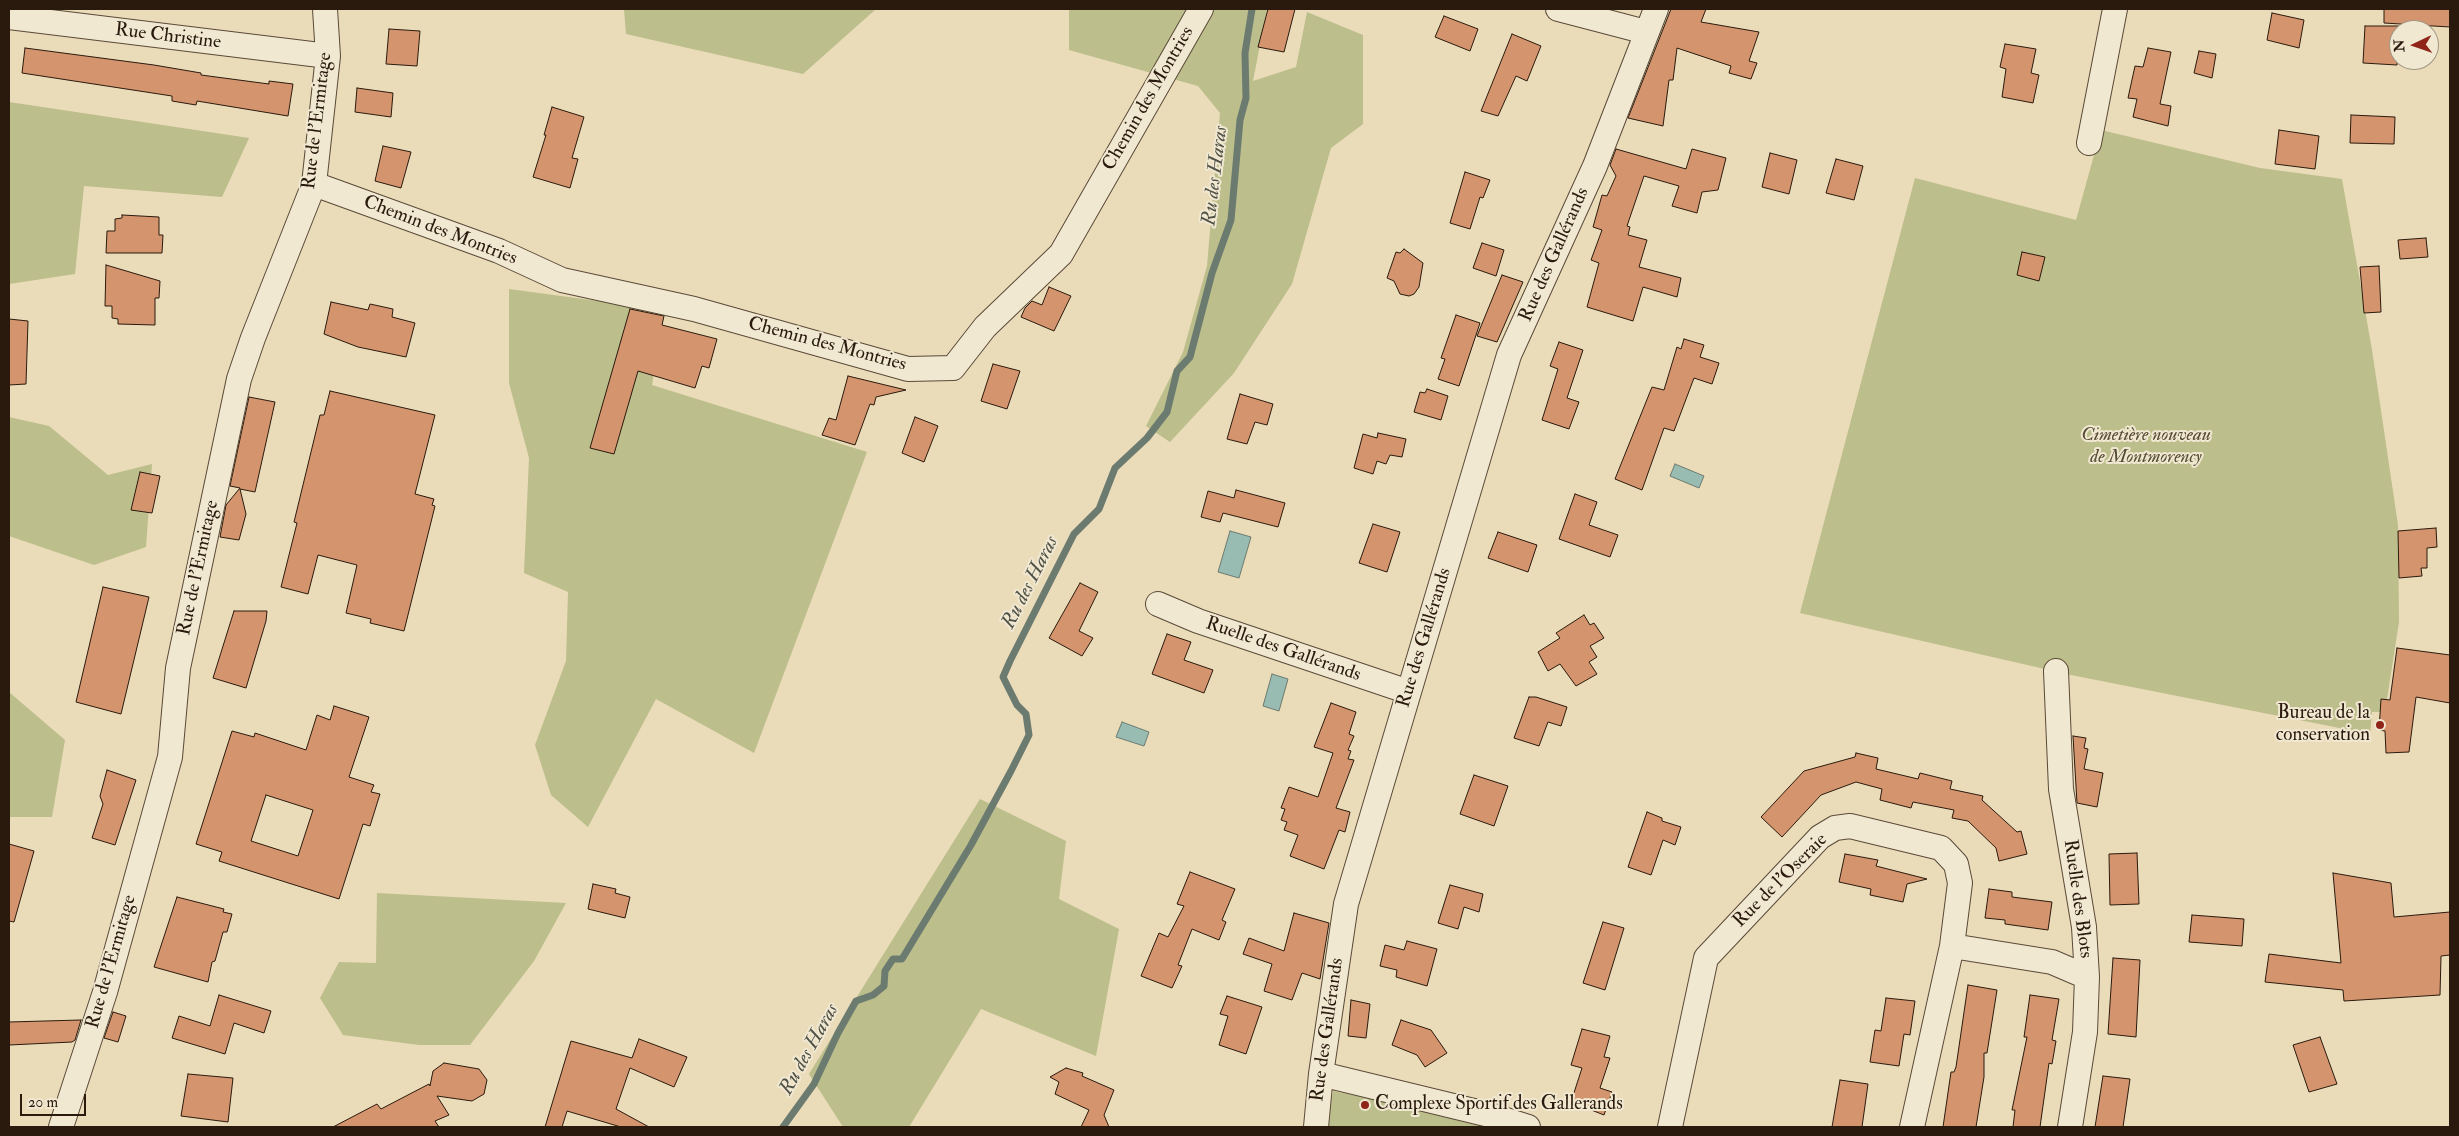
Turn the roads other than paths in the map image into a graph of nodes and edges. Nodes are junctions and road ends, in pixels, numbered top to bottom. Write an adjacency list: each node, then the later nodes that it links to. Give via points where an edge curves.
1 (325, 9): 8 (street, Rue de l'Ermitage)
2 (1201, 9): 10 (street, Chemin des Montries, via 1061,254 986,327 953,368 908,369 694,309 562,280 499,251)
3 (1558, 9): 7 (street)
4 (1656, 9): 7 (street, Rue des Gallérands)
5 (2115, 9): 9 (street)
6 (9, 17): 8 (street, Rue Christine)
7 (1646, 32): 13 (street, Rue des Gallérands, via 1595,166 1510,355)
8 (328, 56): 10 (street, Rue de l'Ermitage)
9 (2089, 144)
10 (314, 184): 17 (street, Rue de l'Ermitage, via 239,379 178,668 170,757 105,992)
11 (1158, 604): 13 (street, Ruelle des Gallérands, via 1198,621)
12 (2056, 671): 15 (street, Ruelle des Blots, via 2061,790 2084,927)
13 (1409, 692): 16 (street, Rue des Gallérands, via 1346,904)
14 (1952, 946): 15 (street, via 2052,962); 20 (street, Rue de l'Oseraie, via 1960,883 1956,864 1941,848 1850,826 1835,828 1820,837 1706,958); 21 (street, Rue de l'Oseraie)
15 (2087, 977): 22 (street, Ruelle des Blots, via 2085,1032)
16 (1321, 1074): 18 (street, Rue des Gallérands); 19 (street)
17 (61, 1127)
18 (1316, 1127)
19 (1528, 1127)
20 (1670, 1127)
21 (1912, 1127)
22 (2070, 1127)

